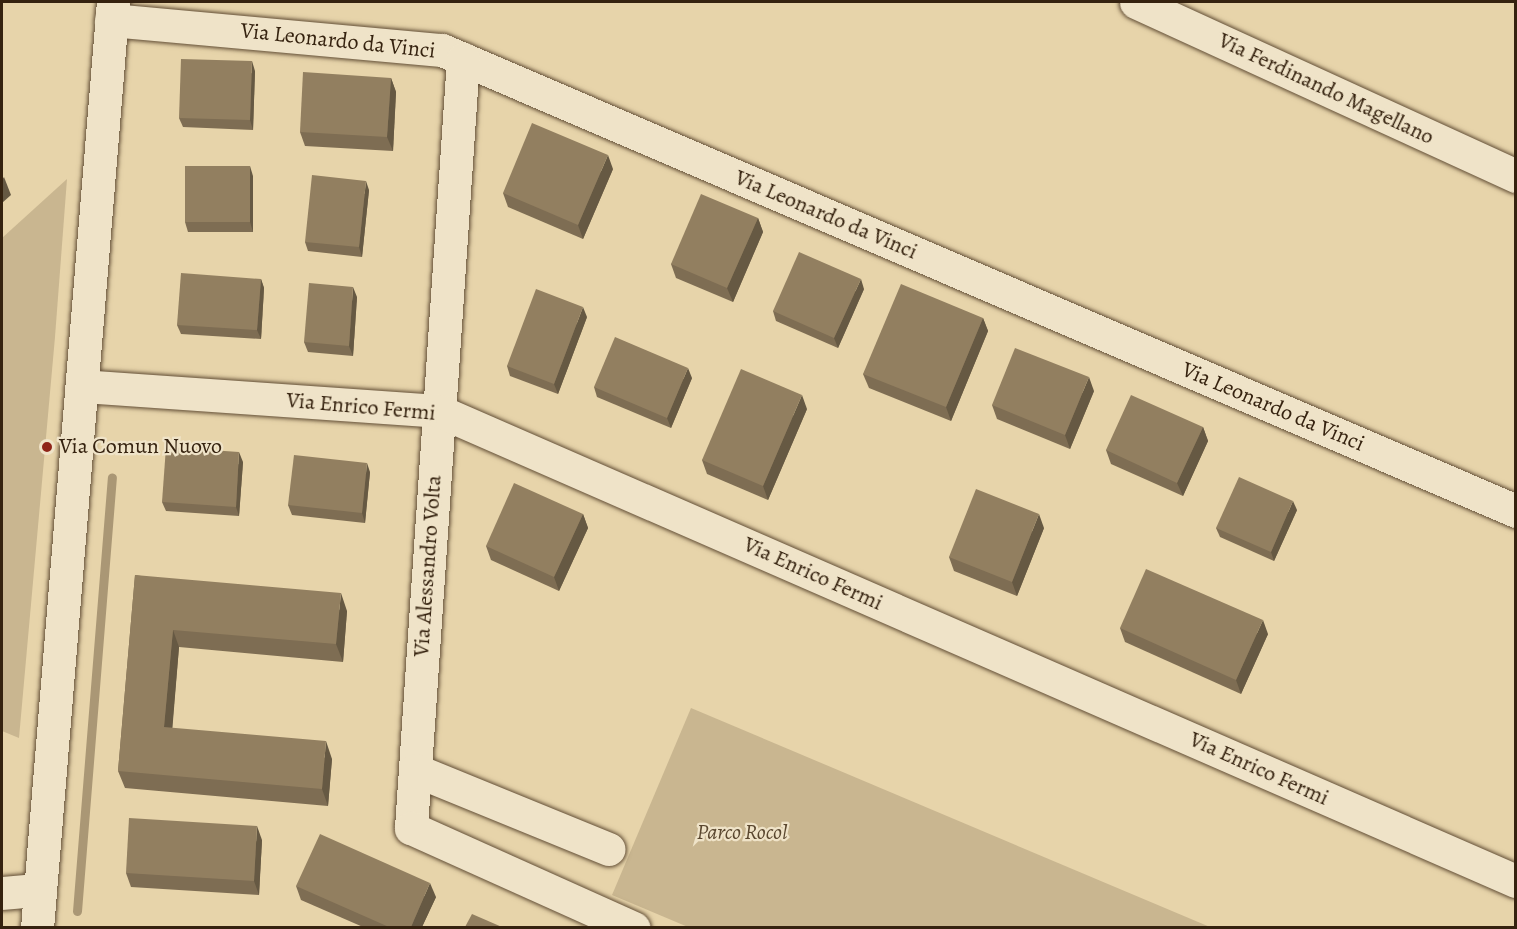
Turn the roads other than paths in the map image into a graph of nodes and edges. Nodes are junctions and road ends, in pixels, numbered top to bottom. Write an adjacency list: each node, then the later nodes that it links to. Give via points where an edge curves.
1 (1136, 2): 4 (street, Via Ferdinando Magellano)
2 (112, 11): 3 (street, Via Leonardo da Vinci, via 442,50); 5 (street)
3 (463, 59): 6 (street, Via Alessandro Volta); 7 (street, Via Leonardo da Vinci)
4 (1515, 176)
5 (82, 386): 6 (street, Via Enrico Fermi); 11 (street)
6 (439, 411): 8 (street, Via Alessandro Volta); 10 (street, Via Enrico Fermi)
7 (1515, 511)
8 (415, 770): 9 (street); 14 (street, Via Alessandro Volta, via 411,828)
9 (609, 849)
10 (1515, 881)
11 (40, 890): 12 (street); 13 (street)
12 (2, 893)
13 (37, 927)
14 (634, 927)

